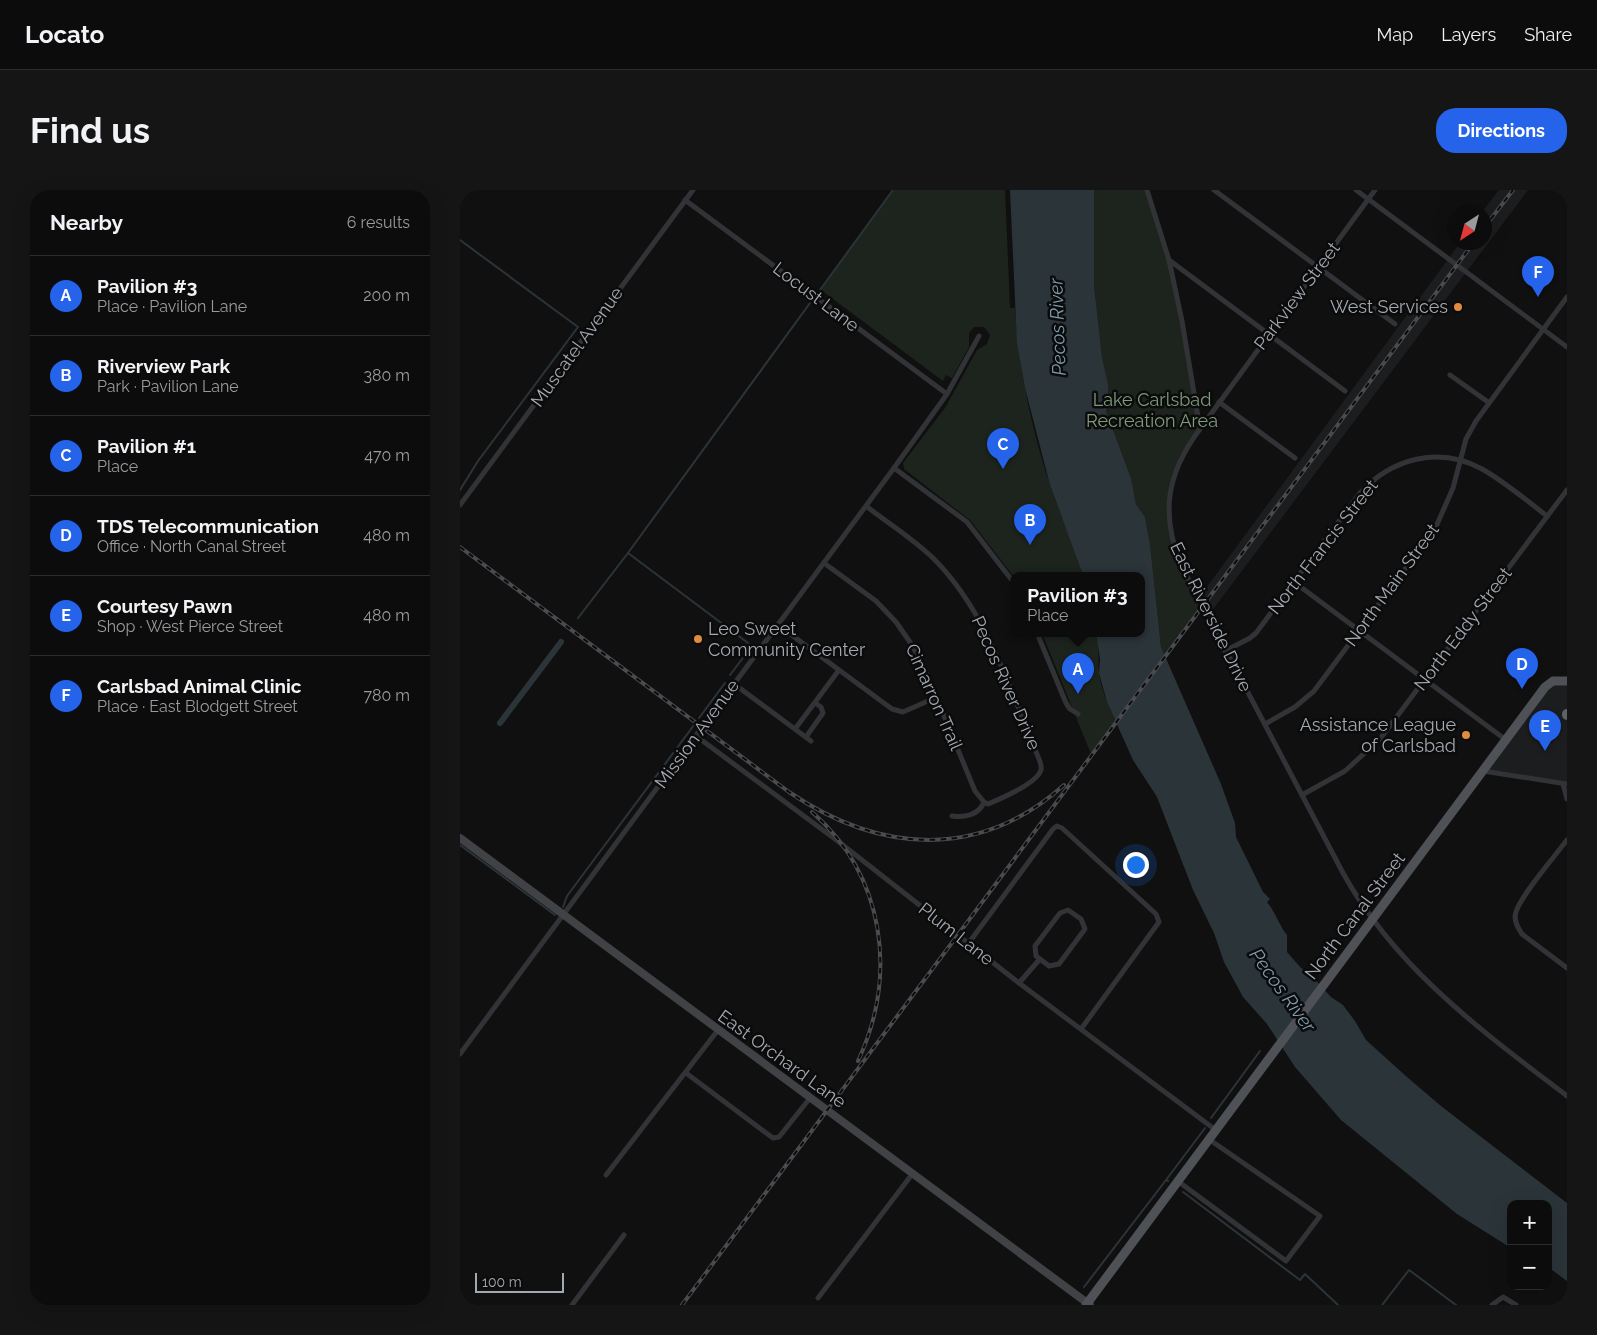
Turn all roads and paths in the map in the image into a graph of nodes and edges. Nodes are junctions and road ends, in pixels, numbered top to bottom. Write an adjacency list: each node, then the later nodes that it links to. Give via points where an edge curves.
1 (693, 190): 6 (street, Muscatel Avenue)
2 (1147, 190): 8 (street)
3 (1214, 190): 9 (street)
4 (1356, 190): 7 (street)
5 (1376, 190): 7 (street, Parkview Street)
6 (686, 200): 18 (street, Locust Lane); 26 (street, Muscatel Avenue)
7 (1368, 200): 9 (street, Parkview Street); 12 (street)
8 (1168, 260): 13 (street); 21 (street)
9 (1319, 267): 11 (street); 13 (street, Parkview Street)
10 (1567, 297): 12 (street, North Main Street)
11 (1395, 324)
12 (1543, 329): 15 (street); 20 (street, North Main Street)
13 (1268, 335): 17 (street); 19 (street, Parkview Street)
14 (979, 336): 18 (street, Mission Avenue)
15 (1567, 347)
16 (1450, 375): 20 (street)
17 (1345, 391)
18 (948, 394): 24 (street, Mission Avenue)
19 (1219, 402): 21 (street, Parkview Street); 22 (street)
20 (1488, 402): 23 (street, North Main Street, via 1469,433)
21 (1200, 429): 35 (street, East Riverside Drive, via 1180,458 1173,478 1170,530 1182,567)
22 (1295, 458)
23 (1460, 460): 28 (street, North Francis Street, via 1494,476); 31 (street, North Francis Street, via 1417,459 1392,467 1375,478); 33 (street, North Main Street, via 1453,488 1435,529)
24 (894, 468): 27 (street, Mission Avenue); 30 (street, via 967,522)
25 (1567, 490): 28 (street, North Eddy Street)
26 (460, 505)
27 (866, 506): 29 (street, Mission Avenue); 53 (street, Pecos River Drive, via 935,560 969,603 985,630 1039,758 1041,770 1034,778 1009,795 988,804)
28 (1547, 516): 37 (street, North Eddy Street)
29 (824, 563): 32 (street, Mission Avenue); 40 (street, Cimarron Trail, via 876,601 896,622 916,651)
30 (1010, 578)
31 (1294, 582): 33 (street); 35 (street, North Francis Street, via 1256,633)
32 (778, 625): 36 (street); 39 (street, Mission Avenue)
33 (1360, 631): 37 (street); 43 (street, North Main Street, via 1314,691 1295,707)
34 (1039, 637): 42 (street, via 1066,703)
35 (1225, 650): 43 (street, East Riverside Drive)
36 (839, 670): 40 (street, via 897,711 903,712); 41 (street)
37 (1426, 679): 47 (street); 51 (street, North Eddy Street, via 1363,756 1335,778)
38 (1567, 681): 47 (main road, North Canal Street, via 1549,683)
39 (734, 684): 44 (street); 45 (street, Mission Avenue)
40 (937, 697): 53 (street, Cimarron Trail, via 976,791)
41 (815, 702): 44 (street); 46 (street, via 823,713)
42 (1078, 714)
43 (1265, 724): 51 (street, East Riverside Drive)
44 (795, 729): 46 (street)
45 (696, 736): 57 (street, Mission Avenue); 59 (street, Plum Lane, via 839,842)
46 (806, 737): 48 (street)
47 (1506, 740): 49 (main road, North Canal Street)
48 (811, 741)
49 (1484, 771): 50 (street); 58 (main road, North Canal Street)
50 (1565, 784): 52 (street)
51 (1302, 795): 58 (street, East Riverside Drive, via 1355,895)
52 (1567, 799)
53 (984, 802): 54 (street, Pecos River Drive, via 982,808 973,813 960,818)
54 (952, 816)
55 (460, 838): 57 (street, East Orchard Lane)
56 (1567, 840): 61 (street, via 1515,916 1522,934)
57 (564, 915): 64 (street, East Orchard Lane); 65 (street, Mission Avenue)
58 (1373, 921): 67 (street, East Riverside Drive, via 1414,970 1448,1003); 69 (main road, North Canal Street)
59 (968, 944): 62 (street, Plum Lane); 63 (street, via 1053,829 1057,826 1062,828 1156,914 1159,922)
60 (1039, 960): 60 (street, via 1049,966 1059,964 1083,933 1085,926 1081,918 1068,910 1060,913 1035,946); 62 (street)
61 (1567, 968)
62 (1019, 983): 63 (street, Plum Lane)
63 (1081, 1029): 69 (street, Plum Lane)
64 (718, 1030): 66 (street); 68 (street, East Orchard Lane)
65 (460, 1054)
66 (686, 1073): 68 (street, via 773,1138 785,1131); 72 (street)
67 (1567, 1096)
68 (810, 1098): 71 (street, East Orchard Lane)
69 (1217, 1131): 70 (main road, North Canal Street)
70 (1210, 1140): 73 (main road, North Canal Street); 73 (street, via 1320,1216 1286,1261)
71 (913, 1173): 75 (street); 76 (street, East Orchard Lane)
72 (606, 1175)
73 (1179, 1182): 76 (main road, North Canal Street)
74 (624, 1235): 77 (street)
75 (818, 1298)
76 (1088, 1304)
77 (572, 1305)
78 (1492, 1305): 79 (street, via 1503,1297)
79 (1516, 1305)

